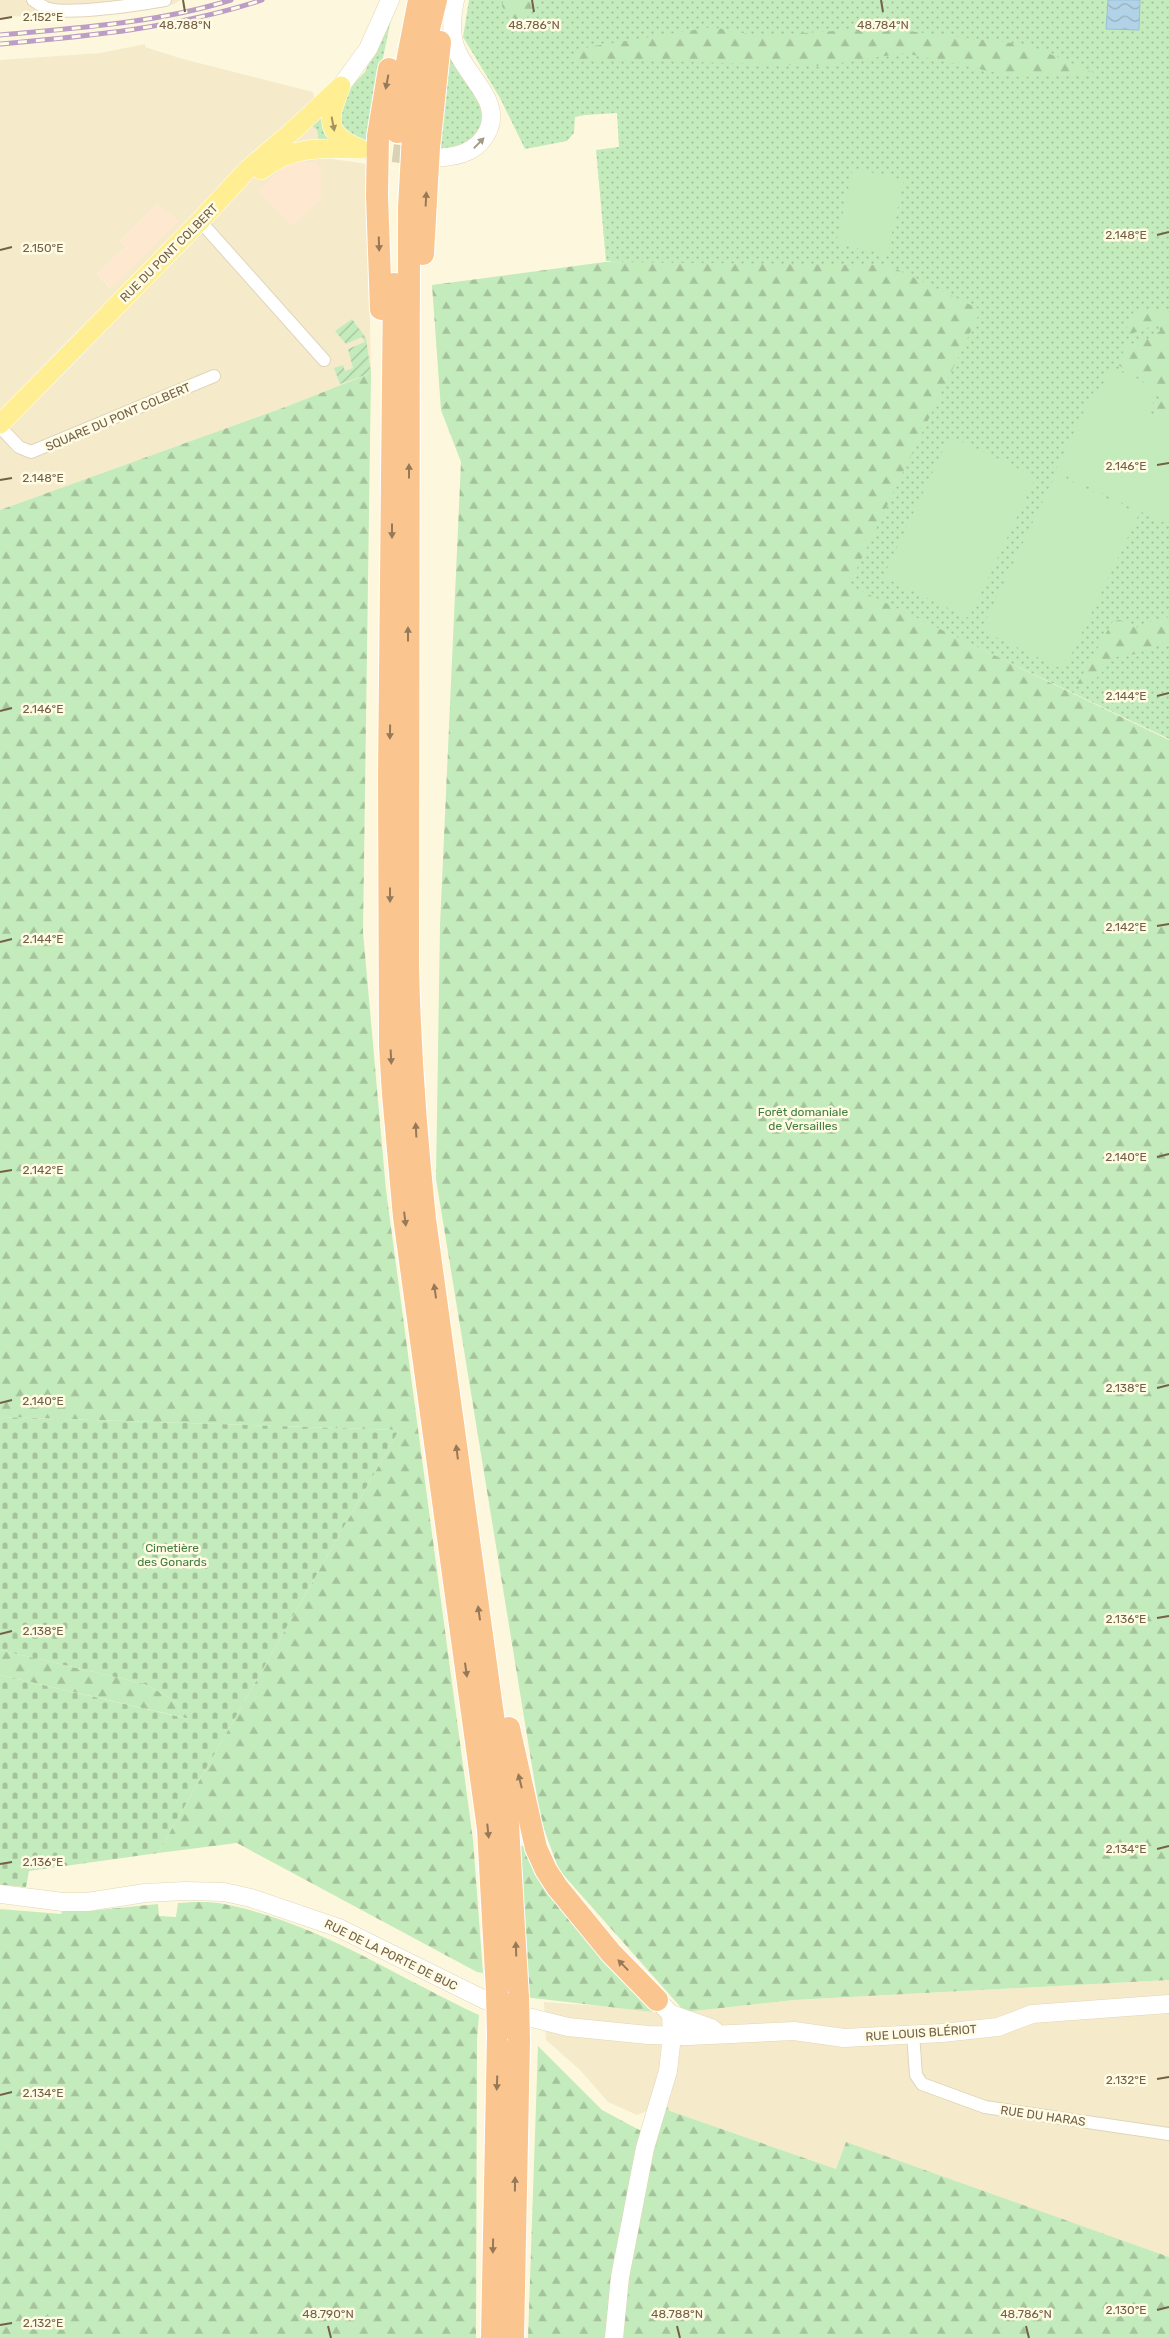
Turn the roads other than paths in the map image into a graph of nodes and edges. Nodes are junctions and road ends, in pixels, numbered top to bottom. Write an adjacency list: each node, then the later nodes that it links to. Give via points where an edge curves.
1 (33, 0): 2 (street, via 48,9 76,10)
2 (164, 0)
3 (390, 0): 9 (main road, via 368,48)
4 (404, 0): 19 (highway, one-way to 19, via 378,136 384,424)
5 (419, 0): 19 (highway, via 400,98 396,153)
6 (436, 0): 15 (highway, via 422,58 412,137)
7 (450, 0): 15 (highway, one-way to 7, via 421,289 436,72)
8 (455, 0): 12 (main road, one-way to 8, via 461,155 472,149 492,122 490,106 455,48 452,26)
9 (341, 86): 10 (main road, RUE DU PONT COLBERT); 11 (main road, one-way to 11, via 331,112 331,123 340,139 361,149)
10 (296, 128): 11 (main road, via 311,134); 13 (main road, RUE DU PONT COLBERT, via 258,160)
11 (314, 148): 13 (main road, via 282,156)
12 (434, 158)
13 (224, 197): 14 (main road, RUE DU PONT COLBERT)
14 (200, 221): 16 (street); 18 (main road, RUE DU PONT COLBERT)
15 (410, 315): 20 (highway, one-way to 15, via 425,1219 410,1046)
16 (324, 360)
17 (214, 376): 18 (street, SQUARE DU PONT COLBERT, via 31,452 19,447)
18 (0, 425)
19 (392, 447): 22 (highway, one-way to 22, via 389,785 393,1094 407,1237 488,1829)
20 (486, 1662): 24 (highway, one-way to 20, via 611,1953 546,1870 534,1839 501,1688); 29 (highway, one-way to 20, bridge, via 518,1998 508,1825)
21 (0, 1894): 22 (main road, RUE DE LA PORTE DE BUC, via 87,1902 145,1893 224,1892 339,1928)
22 (491, 1996): 29 (highway, bridge)
23 (1169, 2004): 26 (main road, RUE LOUIS BLÉRIOT, via 1032,2014 998,2027)
24 (664, 2007): 27 (main road); 28 (main road)
25 (532, 2018): 28 (main road, via 568,2027)
26 (913, 2034): 27 (main road, RUE LOUIS BLÉRIOT, via 844,2038 794,2031); 30 (street, RUE DU HARAS, via 916,2075 922,2084 985,2108)
27 (720, 2035): 28 (main road, RUE LOUIS BLÉRIOT)
28 (672, 2036): 33 (main road, via 668,2071 654,2114 620,2277)
29 (508, 2037): 31 (highway, one-way to 31); 32 (highway, one-way to 29)
30 (1169, 2134)
31 (492, 2338)
32 (513, 2338)
33 (614, 2338)

